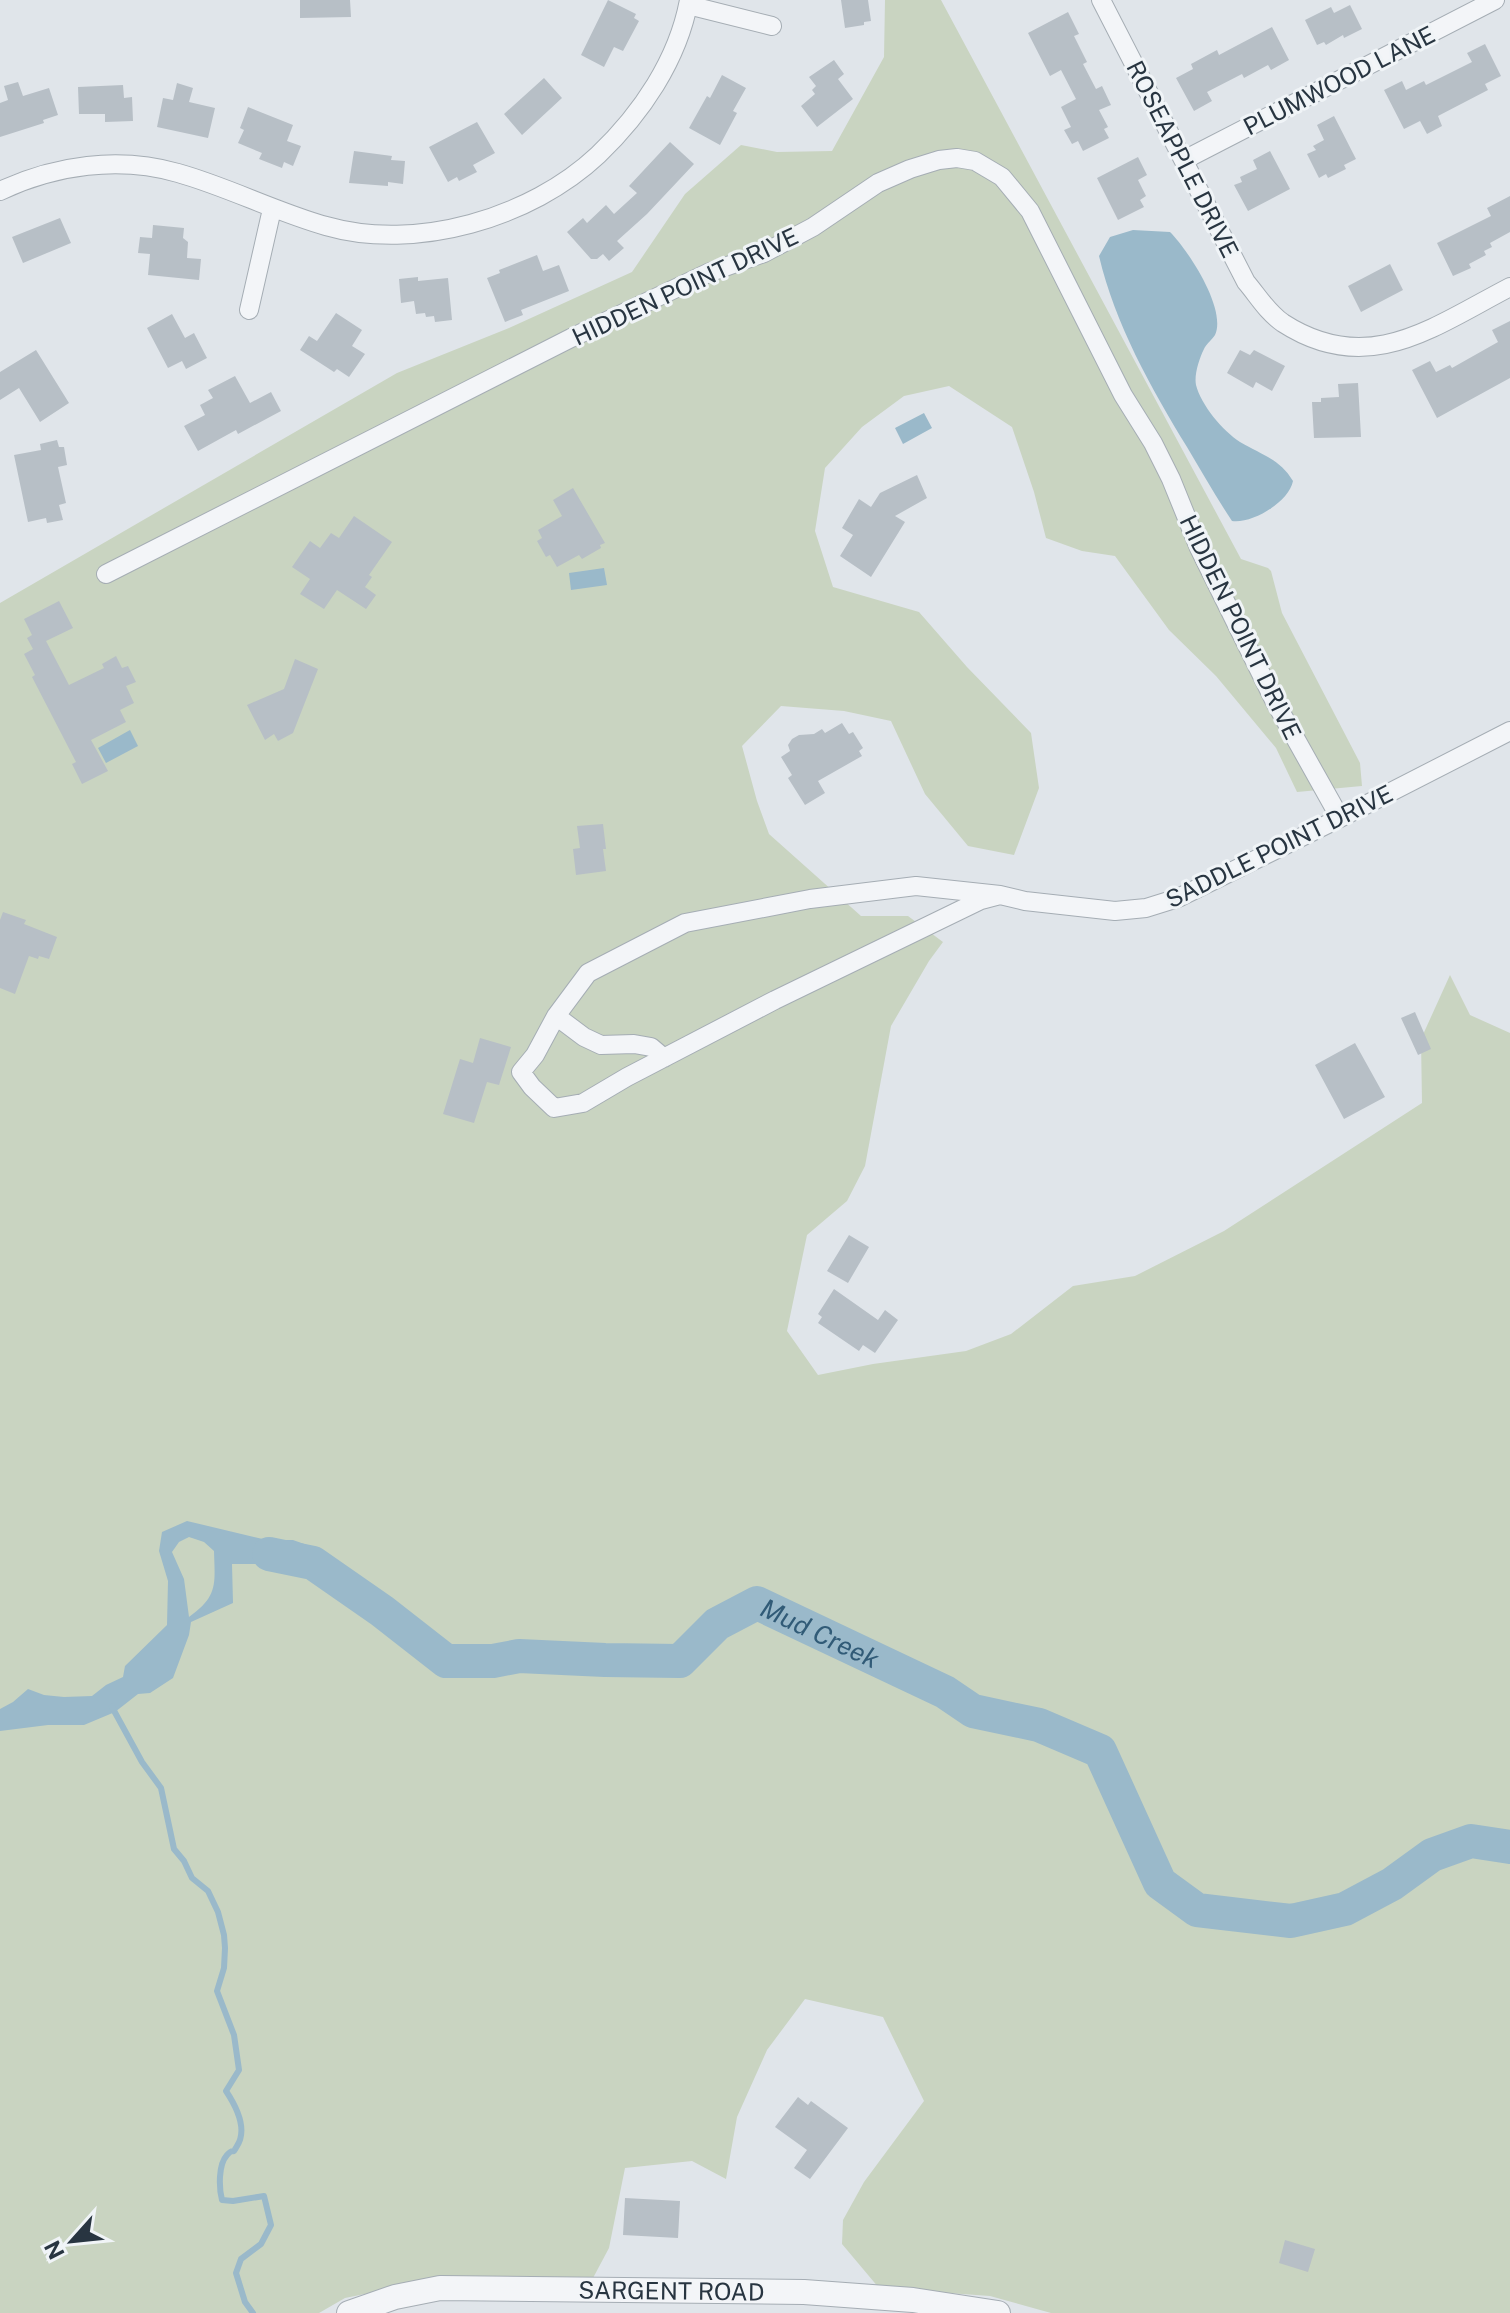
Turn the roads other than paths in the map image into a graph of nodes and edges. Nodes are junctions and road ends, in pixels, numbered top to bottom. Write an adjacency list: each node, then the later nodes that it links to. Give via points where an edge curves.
1 (1101, 0): 5 (street, ROSEAPPLE DRIVE)
2 (1495, 0): 5 (street, PLUMWOOD LANE)
3 (688, 3): 4 (street); 7 (street, via 663,71 624,128 578,171 526,204 459,227 388,234 327,226)
4 (772, 26)
5 (1184, 160): 8 (street, ROSEAPPLE DRIVE, via 1246,282 1271,313 1320,342 1370,348 1410,338)
6 (0, 191): 7 (street, via 49,172 119,164 181,173)
7 (272, 209): 9 (street)
8 (1510, 287)
9 (249, 310)
10 (106, 574): 12 (street, HIDDEN POINT DRIVE, via 571,338 708,273 764,253 878,183 939,160 975,161 1002,177 1030,211 1171,479 1275,702)
11 (1510, 731): 12 (street, SADDLE POINT DRIVE)
12 (1340, 818): 13 (street, SADDLE POINT DRIVE, via 1153,906 1115,911)
13 (1000, 895): 14 (street, SADDLE POINT DRIVE, via 916,886 685,923 588,973); 15 (street)
14 (556, 1016): 15 (street, via 601,1045 651,1047); 15 (street, SADDLE POINT DRIVE, via 521,1072 554,1108 583,1103)
15 (664, 1058)
16 (349, 2313): 17 (street, SARGENT ROAD, via 440,2288 804,2292)
17 (998, 2313)

